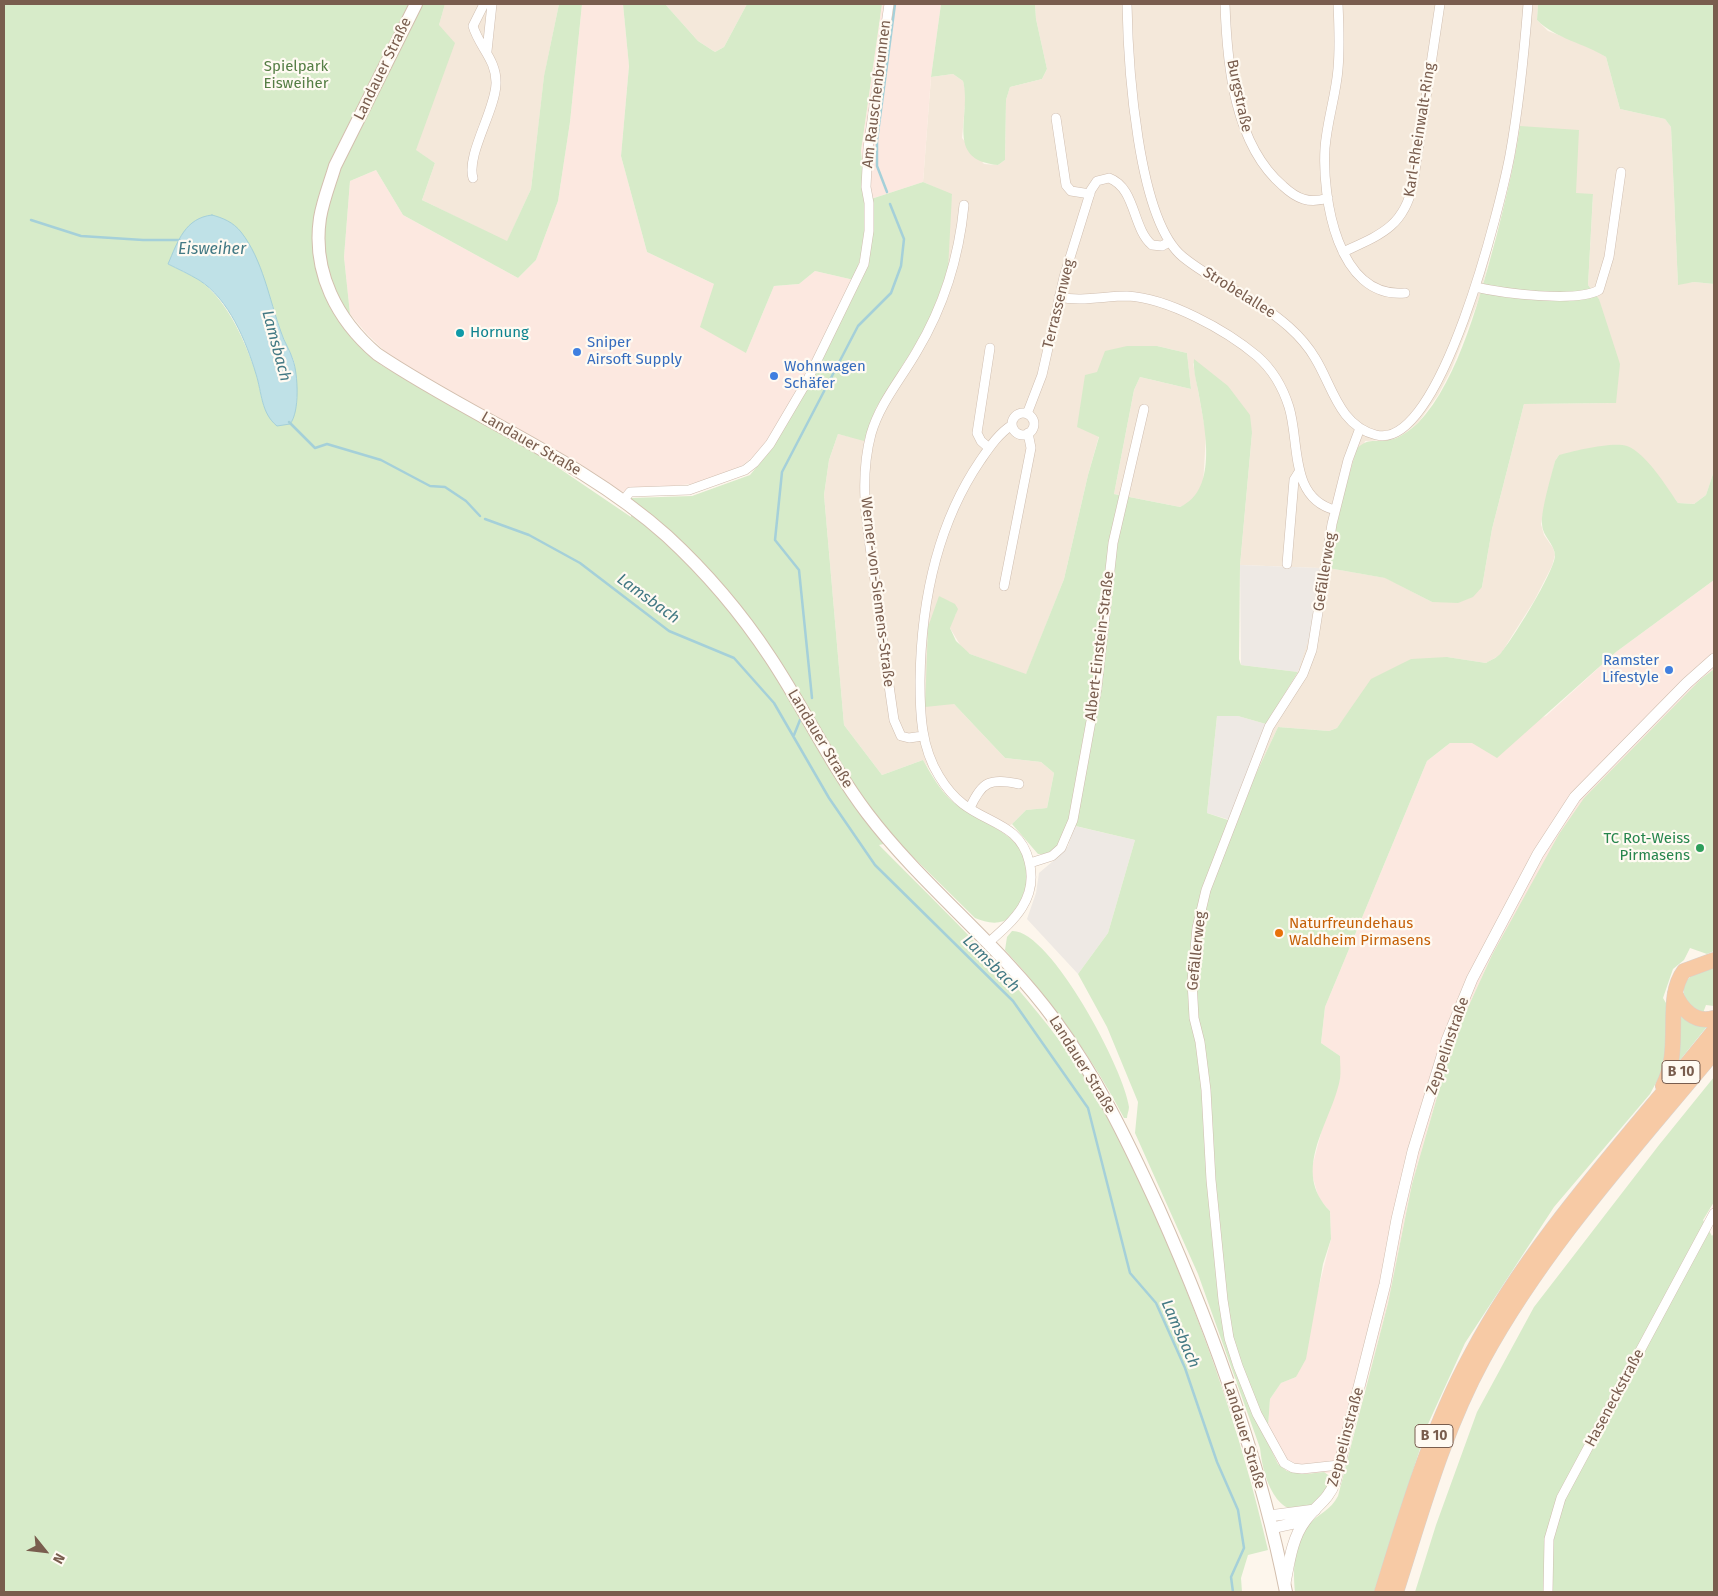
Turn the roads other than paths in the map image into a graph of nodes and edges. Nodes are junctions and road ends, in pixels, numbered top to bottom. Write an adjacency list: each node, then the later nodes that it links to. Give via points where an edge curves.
1 (416, 4): 30 (main road, Landauer Straße, via 335,166 328,187 319,237 322,267 330,296 346,323 377,354 572,466)
2 (484, 4): 10 (street, via 474,26 478,40)
3 (492, 4): 10 (street)
4 (889, 4): 30 (street, Am Rauschenbrunnen, via 868,148 869,231 864,264 806,383 770,444 745,470 689,490 630,492)
5 (1127, 4): 17 (street, Strobelallee, via 1131,76 1146,181 1158,222)
6 (1225, 4): 15 (street, Burgstraße, via 1239,113 1250,144 1267,171 1298,198 1313,202)
7 (1338, 4): 15 (street, via 1338,70 1325,154)
8 (1440, 4): 18 (street, Karl-Rheinwalt-Ring, via 1408,206 1388,229)
9 (1528, 4): 19 (street, Strobelallee, via 1510,156)
10 (487, 51): 13 (street, via 496,84 492,107 472,162)
11 (1056, 118): 14 (street, via 1066,185 1071,190)
12 (1621, 172): 19 (street, via 1612,243 1599,290 1582,295 1529,295)
13 (473, 178)
14 (1090, 194): 17 (street, via 1101,179 1118,182 1148,242 1157,247); 21 (street, Terrassenweg)
15 (1328, 198): 18 (street)
16 (964, 205): 35 (street, Werner-von-Siemens-Straße, via 957,254 948,286 927,333 879,413 865,472 864,501 894,720 901,736)
17 (1169, 242): 26 (street, Strobelallee, via 1190,262 1262,305 1292,330 1315,358 1344,413)
18 (1343, 252): 20 (street, via 1354,271 1367,282 1386,293)
19 (1476, 288): 26 (street, Strobelallee, via 1442,372 1423,408 1404,427 1386,436)
20 (1405, 293)
21 (1059, 296): 24 (street, Terrassenweg, via 1042,375); 29 (street, via 1128,296 1160,302 1245,346 1267,366 1286,397)
22 (990, 348): 28 (street, via 976,433)
23 (1144, 409): 38 (street, Albert-Einstein-Straße, via 1115,534 1097,688 1072,820 1061,848 1052,856)
24 (1027, 414): 25 (street, via 1018,414); 27 (street, via 1034,426)
25 (1012, 425): 27 (street, via 1016,432); 28 (street)
26 (1360, 428): 31 (street, Gefällerweg)
27 (1028, 434): 33 (street, via 1031,448)
28 (989, 448): 35 (street, via 949,518 930,583 920,652)
29 (1300, 472): 31 (street, via 1315,500); 32 (street, via 1294,480)
30 (623, 501): 39 (main road, Landauer Straße, via 666,536 734,607 770,657 866,811 898,851)
31 (1335, 510): 47 (street, Gefällerweg, via 1312,650 1303,674 1269,727 1206,890 1197,928 1192,981 1194,1018 1206,1090 1222,1291 1238,1366 1257,1414 1284,1463 1302,1469)
32 (1287, 564)
33 (1004, 586)
34 (1714, 659): 47 (street, Zeppelinstraße, via 1575,797 1538,854 1472,979 1447,1040 1413,1150 1385,1284)
35 (923, 736): 37 (street, via 939,775 955,797)
36 (1019, 784): 37 (street, via 999,780 989,782 981,788)
37 (970, 808): 38 (street, via 1011,831 1026,850)
38 (1030, 863): 39 (street, via 1031,890 1027,902 1016,918)
39 (988, 943): 50 (main road, Landauer Straße, via 1072,1043 1123,1133 1204,1318 1243,1427)
40 (1714, 960): 41 (highway, via 1684,971)
41 (1675, 993): 42 (highway, via 1684,1010 1691,1015); 45 (highway, via 1673,1059 1665,1084)
42 (1714, 1018)
43 (1714, 1031): 45 (highway, B 10)
44 (1714, 1052): 53 (highway, B 10, via 1560,1241 1506,1318 1453,1425)
45 (1647, 1113): 52 (highway, B 10, via 1540,1246 1481,1335 1435,1435)
46 (1714, 1213): 54 (street, Haseneckstraße, via 1562,1498 1549,1539)
47 (1339, 1465): 48 (street, Zeppelinstraße, via 1331,1493)
48 (1319, 1507): 49 (street, Zeppelinstraße); 50 (street)
49 (1304, 1521): 50 (street); 51 (street, via 1296,1537)
50 (1270, 1522): 51 (main road, Landauer Straße)
51 (1286, 1588)
52 (1382, 1592)
53 (1396, 1592)
54 (1548, 1592)

